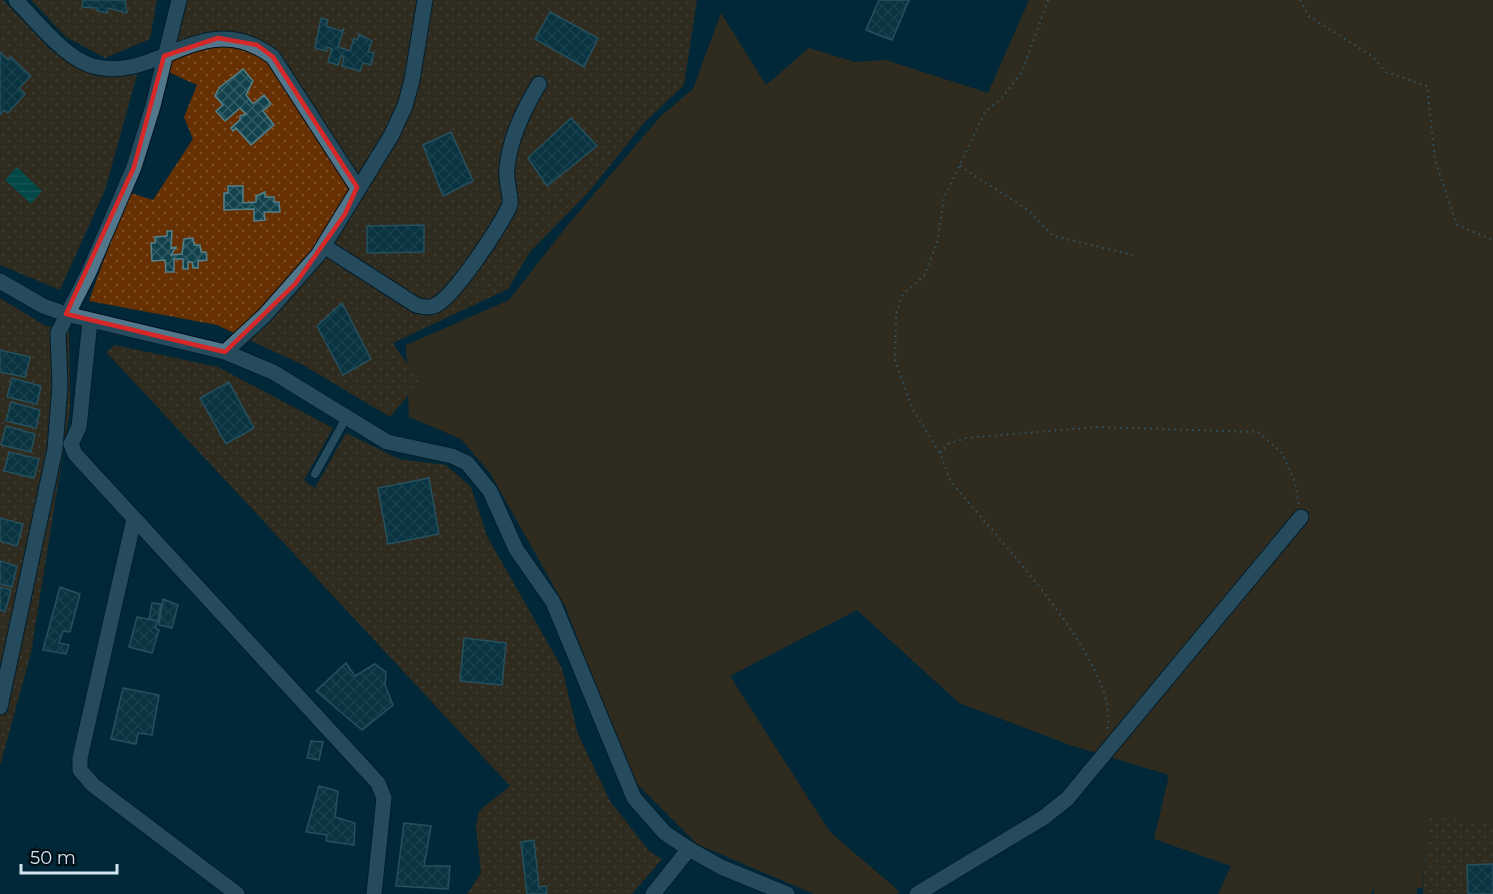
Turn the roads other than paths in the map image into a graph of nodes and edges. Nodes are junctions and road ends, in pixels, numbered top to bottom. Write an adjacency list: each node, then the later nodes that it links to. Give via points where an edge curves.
1 (16, 0): 4 (street, via 74,57 91,66 110,69)
2 (179, 0): 4 (street)
3 (425, 0): 6 (street, via 405,106 391,136)
4 (165, 56): 6 (street, via 218,38 256,45 273,57); 9 (street, via 134,167 89,272)
5 (539, 84): 7 (street, via 510,146 506,170 510,205 443,301 433,306 416,305)
6 (357, 187): 7 (street)
7 (324, 246): 11 (street, via 287,291)
8 (0, 281): 9 (street, via 43,306)
9 (66, 314): 10 (street); 16 (street, via 58,333 60,386 55,449)
10 (90, 321): 11 (street); 15 (street, via 79,427 71,444 75,454)
11 (225, 352): 12 (street, via 273,372)
12 (346, 418): 13 (lane); 17 (street, via 387,442 452,456 478,473 516,549 553,602 634,798 665,833)
13 (315, 474)
14 (1301, 517): 22 (street, via 1067,799 1043,818)
15 (134, 519): 18 (street, via 80,770 93,785); 19 (street, via 378,783 384,798)
16 (0, 707)
17 (689, 849): 20 (street); 21 (street, via 721,867)
18 (237, 894)
19 (374, 894)
20 (653, 894)
21 (787, 894)
22 (917, 894)

